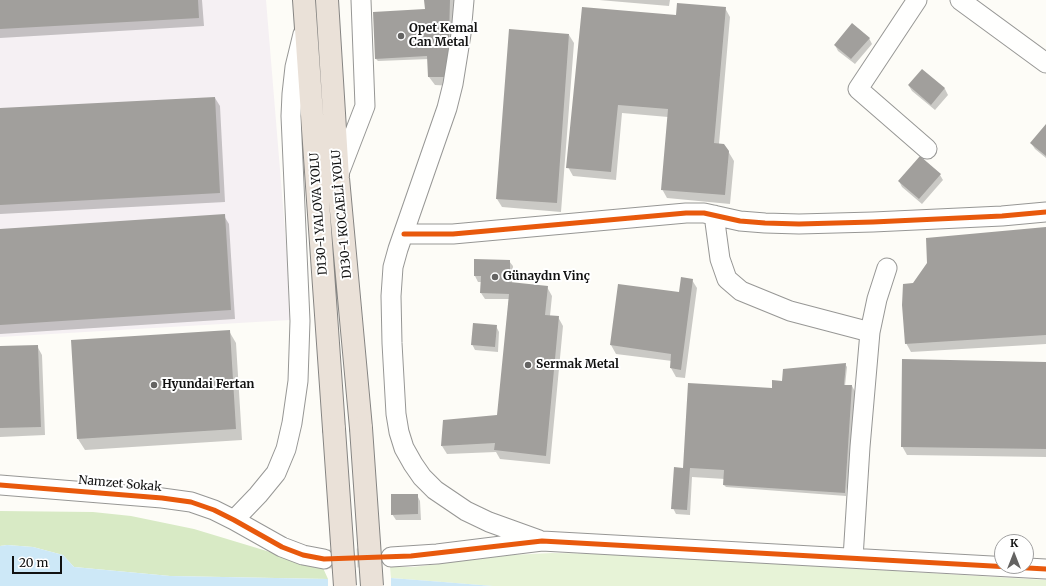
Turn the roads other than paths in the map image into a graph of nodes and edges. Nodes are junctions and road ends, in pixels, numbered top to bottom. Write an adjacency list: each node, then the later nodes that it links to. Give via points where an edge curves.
1 (304, 0): 7 (highway, D130-1 YALOVA YOLU)
2 (327, 0): 10 (highway, D130-1 KOCAELİ YOLU)
3 (361, 0): 10 (street, via 365,106)
4 (464, 0): 13 (street, via 461,34 447,108)
5 (917, 0): 9 (street, via 858,89)
6 (960, 0): 8 (street)
7 (306, 24): 17 (street, via 295,67 291,116 300,321 298,381 292,423 286,449 276,473); 23 (highway, D130-1 YALOVA YOLU, bridge)
8 (1046, 63)
9 (927, 149)
10 (338, 178): 24 (highway, D130-1 KOCAELİ YOLU, bridge, via 361,428)
11 (1046, 212): 12 (street, via 799,224 740,221)
12 (714, 215): 13 (street, via 686,212 453,234); 15 (street, via 720,259 727,279 741,291 790,311)
13 (404, 234): 18 (street, via 393,266 391,296 396,414 404,448 422,477 435,490 466,511)
14 (887, 268): 15 (street)
15 (870, 332): 20 (street)
16 (0, 484): 17 (street, Namzet Sokak, via 191,502)
17 (234, 520): 21 (street, Namzet Sokak, via 282,547)
18 (542, 542): 19 (street); 20 (street)
19 (391, 557)
20 (853, 558): 22 (street)
21 (324, 559)
22 (1046, 569)
23 (345, 586)
24 (372, 586)

